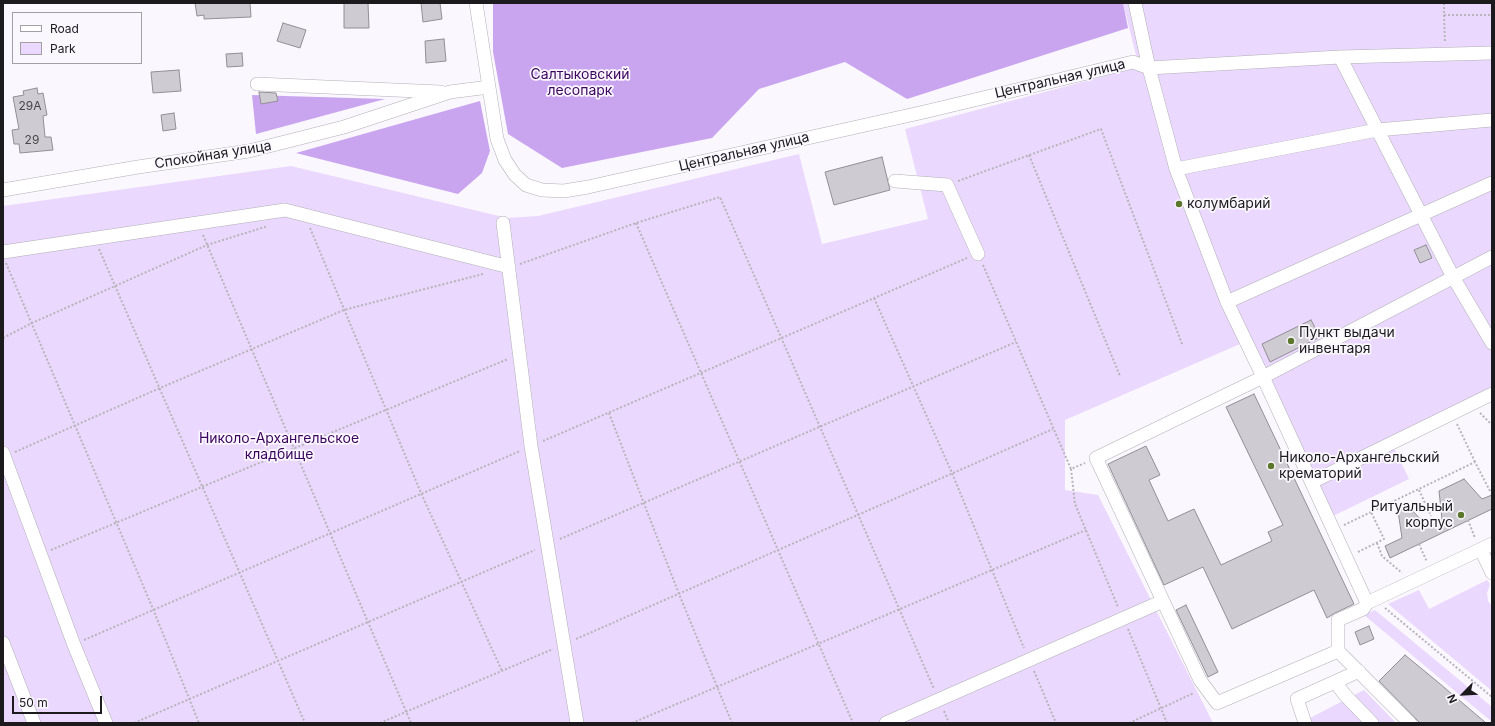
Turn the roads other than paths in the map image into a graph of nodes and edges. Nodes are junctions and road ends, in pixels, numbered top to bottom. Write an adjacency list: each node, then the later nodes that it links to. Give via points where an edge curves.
1 (476, 3): 7 (street, Центральная улица)
2 (1135, 3): 5 (street)
3 (1492, 53): 4 (street, Центральная улица)
4 (1340, 57): 5 (street, Центральная улица); 10 (street)
5 (1149, 68): 7 (street, Центральная улица, via 1133,62 924,112 588,188 564,191 526,185 515,175 505,160 497,140); 11 (street)
6 (257, 84): 8 (street)
7 (489, 87): 8 (street, Спокойная улица)
8 (450, 92): 14 (street, Спокойная улица, via 344,128 249,151)
9 (1492, 120): 10 (street)
10 (1377, 130): 11 (street); 15 (street)
11 (1176, 169): 22 (street)
12 (895, 181): 18 (street, via 947,185)
13 (1492, 183): 15 (street)
14 (3, 190)
15 (1421, 215): 21 (street); 22 (street)
16 (503, 223): 20 (street)
17 (3, 252): 20 (street, via 285,210)
18 (978, 254)
19 (1492, 257): 21 (street)
20 (509, 267): 38 (street, via 531,446)
21 (1453, 277): 23 (street); 24 (street)
22 (1227, 302): 24 (street)
23 (1492, 343)
24 (1263, 376): 27 (street); 30 (street, via 1096,458)
25 (1492, 394): 27 (street)
26 (4, 455): 37 (street, via 74,645)
27 (1312, 482): 31 (street)
28 (1486, 547): 29 (street); 31 (street)
29 (1492, 573)
30 (1163, 601): 33 (street, via 1200,680 1217,704); 39 (street)
31 (1371, 601): 33 (street, via 1363,609 1338,620)
32 (3, 643): 36 (street)
33 (1338, 651): 34 (street)
34 (1358, 671): 35 (street); 42 (street)
35 (1335, 682): 40 (street, via 1297,699); 41 (street)
36 (34, 723)
37 (106, 723)
38 (577, 723)
39 (886, 723)
40 (1305, 723)
41 (1372, 723)
42 (1410, 723)

